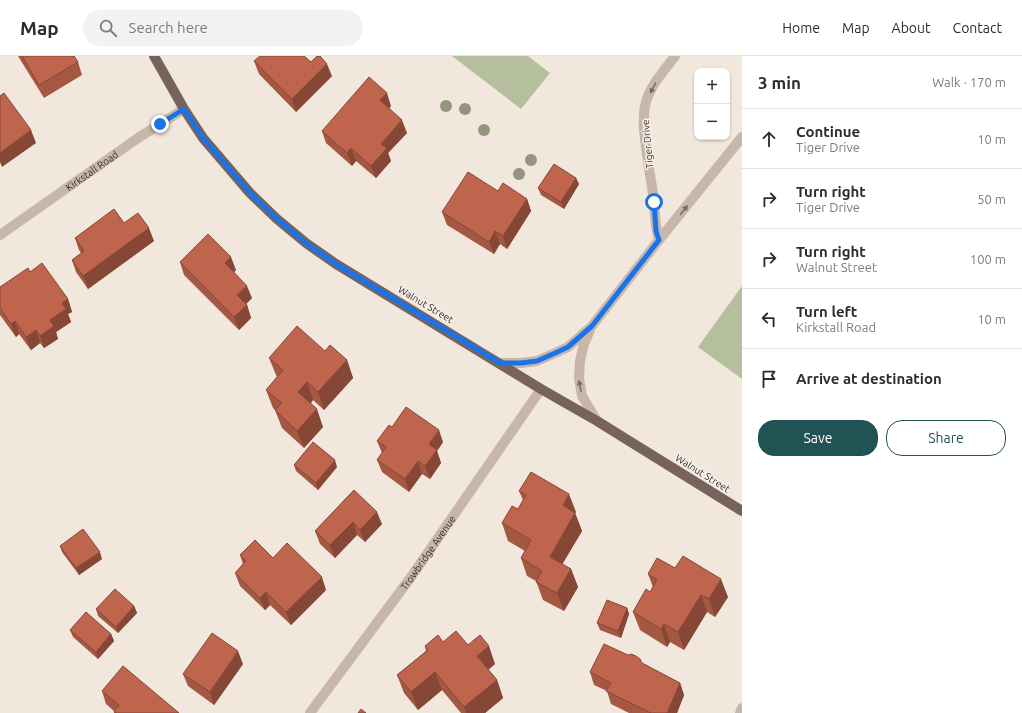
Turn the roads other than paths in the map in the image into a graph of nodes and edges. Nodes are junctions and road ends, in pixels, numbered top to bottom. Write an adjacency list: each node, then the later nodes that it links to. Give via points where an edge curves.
1 (154, 56): 3 (main road, Walnut Street)
2 (676, 56): 6 (street, Tiger Drive, one-way to 6, via 658,78 645,105 645,137)
3 (184, 109): 5 (street, Kirkstall Road, via 138,138); 8 (main road, Walnut Street, via 203,138 250,193 306,243 336,264)
4 (742, 137): 6 (street, one-way to 4)
5 (0, 235)
6 (659, 240): 7 (street)
7 (592, 326): 8 (street, via 568,347 537,361); 10 (street, one-way to 7, via 582,396 579,378 584,344)
8 (500, 363): 9 (main road, Walnut Street)
9 (541, 389): 10 (main road, Walnut Street); 13 (street, Trowbridge Avenue, via 411,577)
10 (597, 421): 11 (main road, Walnut Street)
11 (742, 511)
12 (742, 708): 14 (street)
13 (310, 713)
14 (740, 713)

